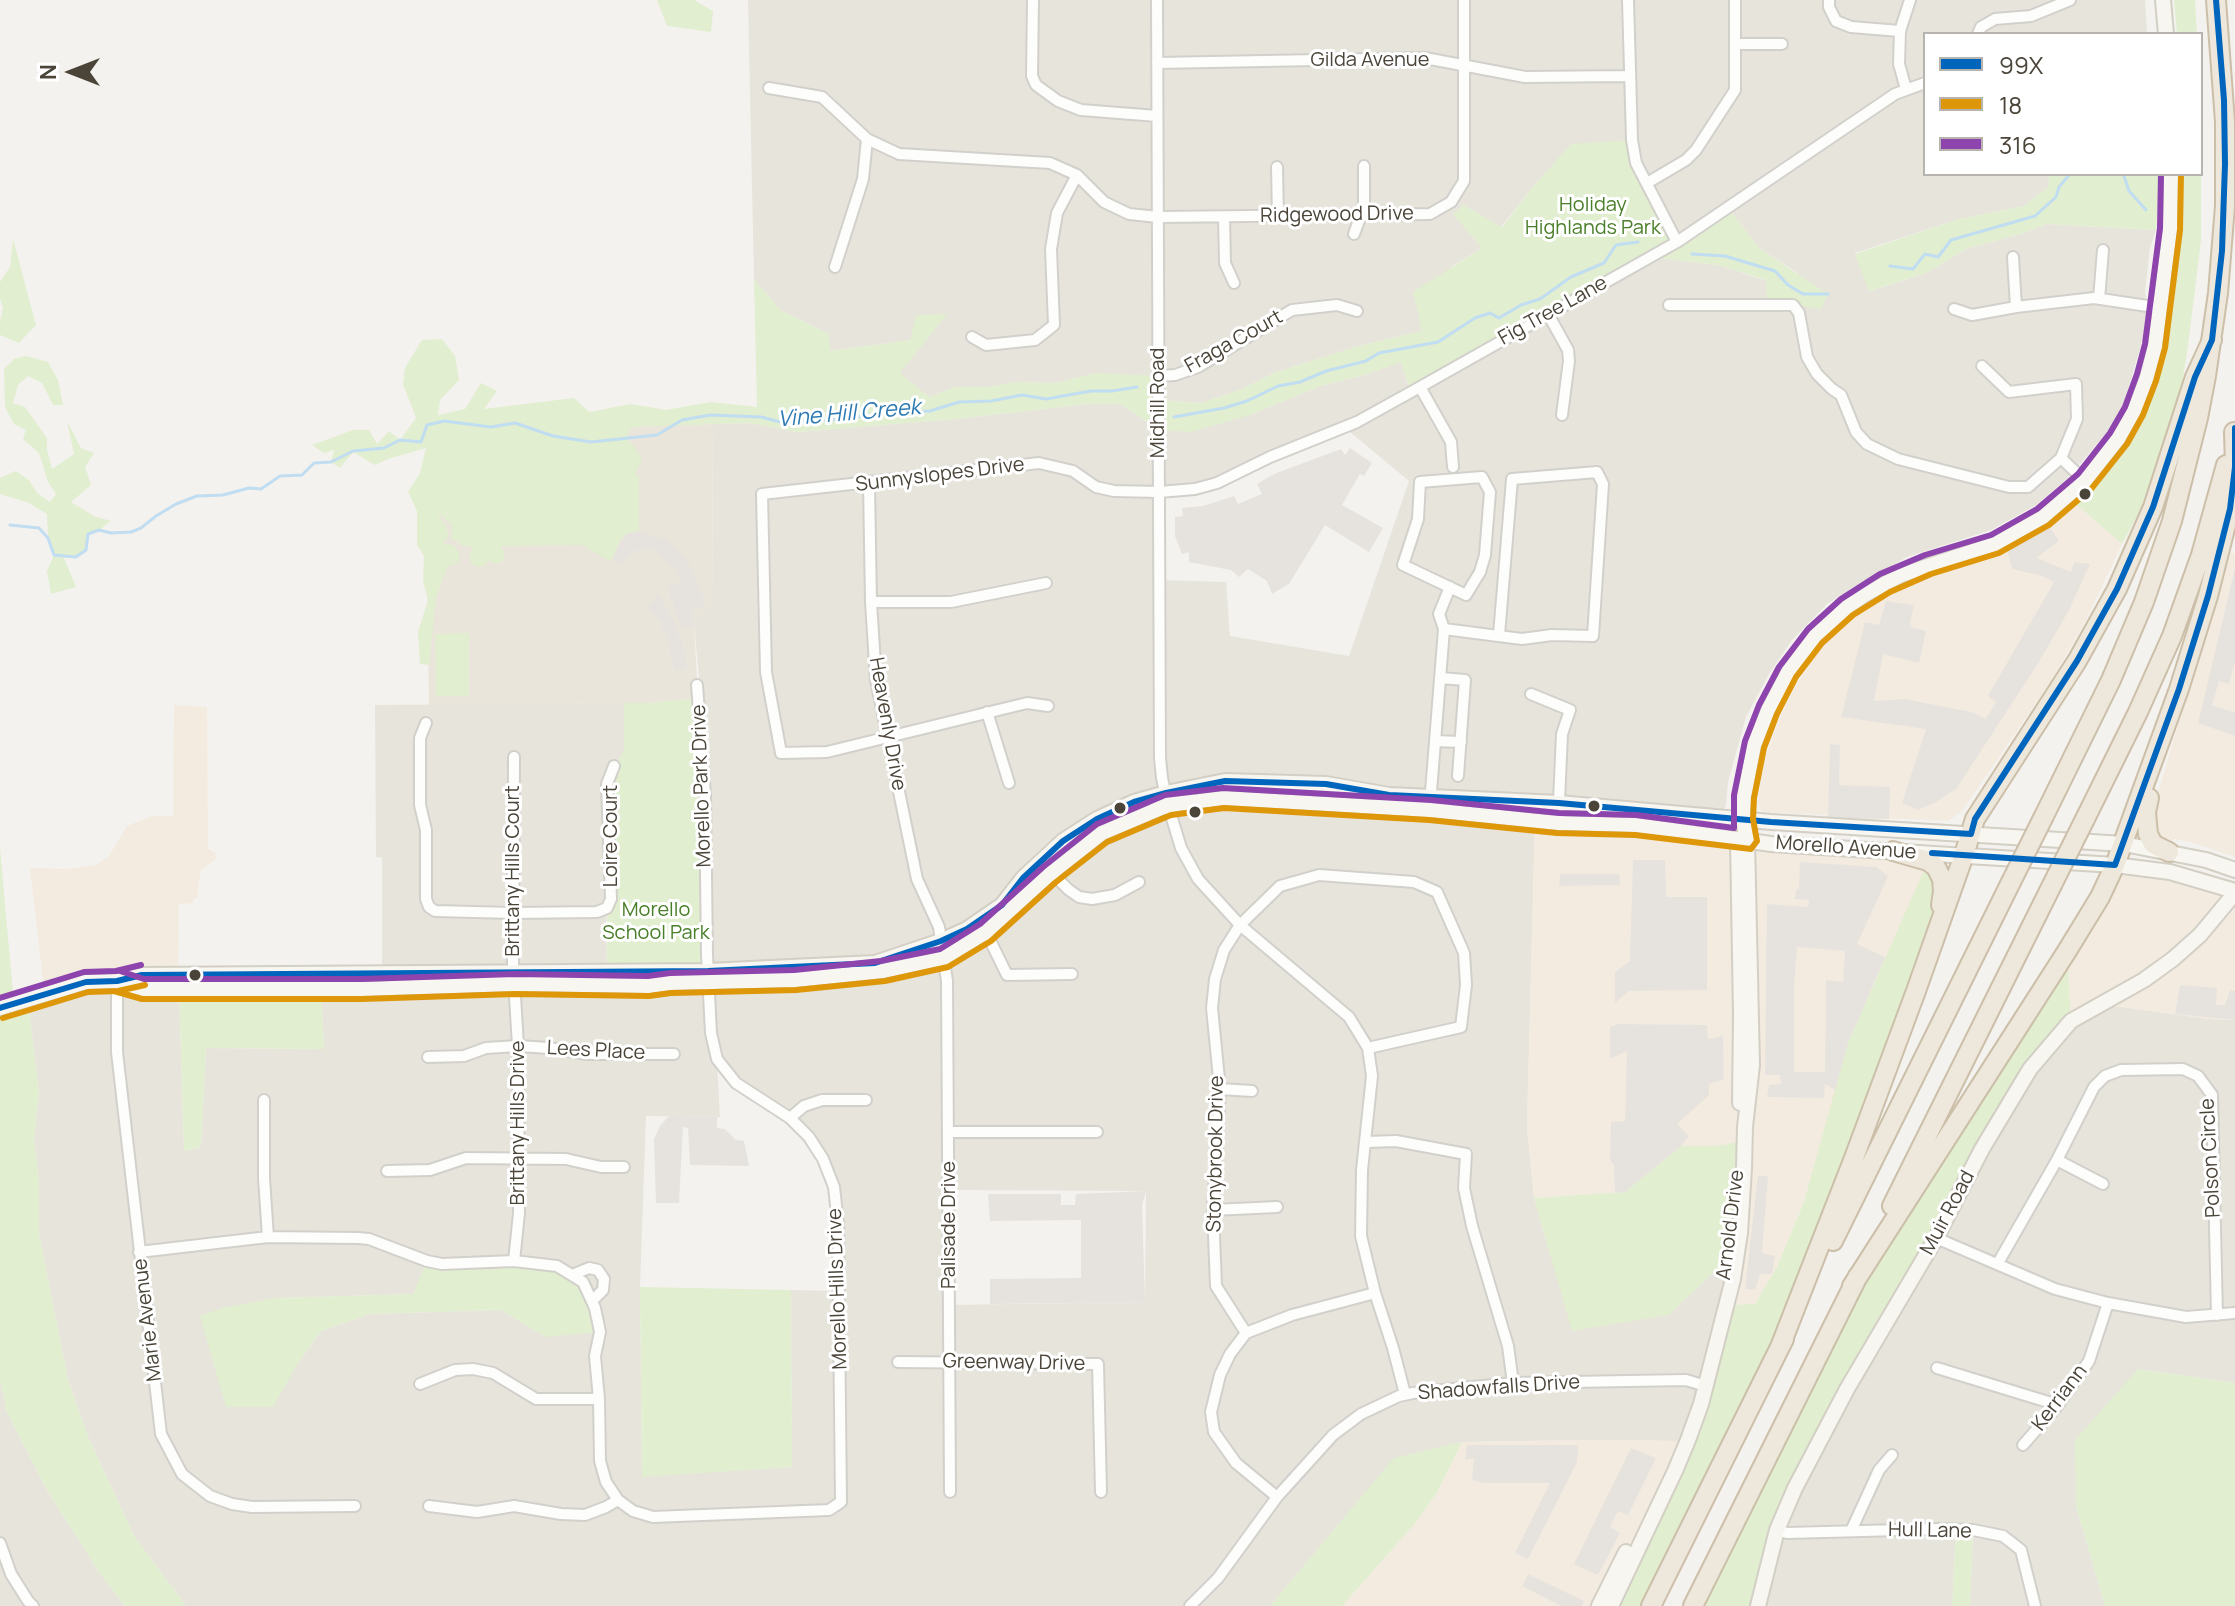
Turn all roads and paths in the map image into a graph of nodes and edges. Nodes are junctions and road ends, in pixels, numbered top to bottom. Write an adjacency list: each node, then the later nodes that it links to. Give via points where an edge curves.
1 (1033, 0): 22 (street, via 1036,85 1081,110)
2 (1157, 0): 16 (street, Midhill Road)
3 (1464, 0): 17 (street, Ridgewood Drive)
4 (1628, 0): 18 (street)
5 (1735, 0): 14 (street)
6 (1829, 0): 11 (street, via 1836,21)
7 (1910, 0): 11 (street)
8 (2070, 0): 12 (street, via 2031,16 1995,19)
9 (2163, 0): 13 (street)
10 (2216, 0): 47 (highway, via 2225,164)
11 (1900, 31): 21 (street, via 1899,64)
12 (1979, 32)
13 (2166, 32)
14 (1735, 44): 15 (street); 28 (street, via 1735,90 1696,150)
15 (1782, 44)
16 (1157, 63): 17 (street, Gilda Avenue, via 1425,58); 22 (street, Midhill Road)
17 (1464, 64): 18 (street, Gilda Avenue, via 1525,77); 30 (street, Ridgewood Drive, via 1464,181 1451,202 1430,214)
18 (1629, 76): 28 (street, via 1632,140)
19 (1923, 84): 21 (street, Fig Tree Lane)
20 (769, 88): 23 (street, via 822,97)
21 (1906, 89): 34 (street, Fig Tree Lane)
22 (1157, 116): 31 (street, Midhill Road)
23 (867, 139): 26 (street, via 899,154 1050,163); 37 (street, via 863,179)
24 (1364, 166): 30 (street)
25 (1277, 167): 29 (street)
26 (1077, 175): 31 (street, Ridgewood Drive, via 1104,202 1129,214); 46 (street, via 1057,213 1051,249 1054,325 1035,340 986,345)
27 (2171, 176): 42 (street, Arnold Drive)
28 (1647, 183): 34 (street)
29 (1278, 216): 30 (street, Ridgewood Drive); 32 (street, Ridgewood Drive)
30 (1361, 216): 33 (street)
31 (1158, 217): 32 (street, Ridgewood Drive); 49 (street, Midhill Road)
32 (1224, 217): 38 (street, via 1225,263)
33 (1354, 234)
34 (1677, 242): 45 (street, Fig Tree Lane)
35 (2103, 250): 39 (street)
36 (2013, 257): 41 (street)
37 (835, 267)
38 (1234, 283)
39 (2099, 299): 41 (street); 42 (street)
40 (1669, 305): 53 (street, via 1793,305 1807,357 1841,395 1856,432 1867,444 1898,459 2009,487 2028,487)
41 (2016, 307): 43 (street, via 1972,315)
42 (2161, 308): 55 (street, Arnold Drive, via 2150,367 2134,411)
43 (1954, 309)
44 (1357, 311): 49 (street, Fraga Court, via 1337,305 1292,310 1198,367)
45 (1548, 314): 50 (street, Fig Tree Lane); 51 (street, via 1568,350)
46 (972, 337)
47 (2212, 340): 82 (highway, via 2153,507 2117,589 1975,819); 137 (highway, bridge, via 2191,450 2155,573 2111,680)
48 (1982, 366): 53 (street, via 2009,392 2076,384 2077,419)
49 (1159, 376): 57 (street, Midhill Road)
50 (1420, 387): 54 (street, via 1451,442); 57 (street, Fig Tree Lane, via 1357,422 1217,483)
51 (1562, 415)
52 (2234, 430): 73 (highway, via 2233,488 2220,552); 130 (highway, bridge, via 2213,515 2146,695)
53 (2061, 458): 55 (street)
54 (1453, 467)
55 (2085, 481): 80 (street, Arnold Drive, via 2043,517 1995,544 1901,575 1866,594 1815,636 1788,672 1763,722 1751,758)
56 (869, 484): 57 (street, Sunnyslopes Drive, via 1039,463 1073,471 1096,487); 60 (street, Heavenly Drive); 69 (street, Sunnyslopes Drive, via 762,494 766,672 781,753 827,752)
57 (1159, 492): 77 (street, Midhill Road, via 1160,758)
58 (1046, 583): 60 (street, via 951,602)
59 (1450, 587): 59 (street, via 1403,565 1418,519 1420,482 1482,477 1490,492 1485,555 1466,595); 61 (street, via 1439,614)
60 (871, 602): 69 (street, Heavenly Drive, via 876,680)
61 (1444, 629): 62 (street); 63 (street)
62 (1499, 635): 62 (street, via 1593,636 1603,484 1597,472 1512,479)
63 (1441, 678): 70 (street); 71 (street, via 1465,680)
64 (697, 685): 101 (street, Morello Park Drive)
65 (1531, 694): 79 (street, via 1570,710 1562,734)
66 (1048, 706): 67 (street, via 1027,703)
67 (987, 712): 69 (street); 76 (street)
68 (426, 723): 94 (street, via 420,738 420,805 429,907 446,913)
69 (887, 736): 98 (street, Heavenly Drive, via 917,879)
70 (1435, 741): 71 (street); 78 (street)
71 (1461, 742): 75 (street)
72 (514, 757): 94 (street, Brittany Hills Court)
73 (2153, 762): 84 (highway); 86 (highway, via 2148,834 2153,844)
74 (614, 766): 94 (street, Loire Court, via 607,784 607,908)
75 (1458, 776)
76 (1009, 783)
77 (1167, 799): 78 (street, Morello Avenue, via 1239,781 1326,784); 88 (street, Morello Avenue, via 1134,802 1097,819); 91 (street, Morello Avenue, via 1102,833); 96 (street, Midhill Road, via 1181,848 1198,879)
78 (1430, 803): 79 (street, Morello Avenue); 81 (street, Morello Avenue)
79 (1559, 803): 80 (street, Morello Avenue); 81 (street)
80 (1743, 820): 82 (street, Morello Avenue); 83 (street, Arnold Drive)
81 (1558, 823): 83 (street, Morello Avenue, via 1636,825)
82 (1971, 834): 84 (street, Morello Avenue); 87 (highway)
83 (1742, 839): 85 (street, Morello Avenue); 143 (street, Arnold Drive, via 1752,1001 1751,1085 1737,1256)
84 (2124, 844): 86 (street, Morello Avenue); 89 (highway)
85 (1893, 851): 87 (street, Morello Avenue); 95 (highway, via 1936,867 1943,891)
86 (2169, 852): 90 (street, Morello Avenue)
87 (1964, 855): 89 (street, Morello Avenue); 95 (highway)
88 (1040, 862): 91 (street); 98 (street, Morello Avenue, via 1002,905)
89 (2115, 865): 93 (street, Morello Avenue, via 2170,872); 130 (highway, via 2067,951)
90 (2235, 870)
91 (1050, 874): 92 (street, via 1079,897 1092,899 1115,895); 97 (street, Morello Avenue)
92 (1139, 882)
93 (2235, 892): 125 (street, Muir Road, via 2173,959 2071,1021 2048,1046 1982,1149)
94 (513, 913): 102 (street, Brittany Hills Court)
95 (1939, 924): 137 (highway)
96 (1240, 925): 106 (street, Midhill Road, via 1349,1017); 106 (street, Stonybrook Drive, via 1280,886 1319,875 1414,882 1437,892 1464,953 1461,1027); 109 (street, Stonybrook Drive, via 1224,950 1215,979 1212,1008)
97 (986, 932): 99 (street, Morello Avenue); 100 (street, via 1007,975)
98 (941, 941): 99 (street, Heavenly Drive); 101 (street, Morello Avenue, via 875,963)
99 (944, 958): 101 (street, Morello Avenue, via 795,980); 114 (street, Palisade Drive)
100 (1072, 974)
101 (708, 977): 102 (street, Morello Avenue, via 649,986); 113 (street, Morello Hills Drive, via 717,1059 736,1083)
102 (514, 978): 103 (street, Morello Avenue, via 142,975); 105 (street, Brittany Hills Drive)
103 (117, 981): 104 (street, Morello Avenue, via 86,982); 126 (street, Marie Avenue, via 117,1052)
104 (0, 1008)
105 (518, 1046): 107 (street, Lees Place, via 587,1054); 108 (street, Lees Place); 117 (street, Brittany Hills Drive)
106 (1368, 1048): 116 (street, via 1372,1076)
107 (674, 1054)
108 (428, 1057)
109 (1220, 1089): 110 (street); 123 (street, Stonybrook Drive)
110 (1252, 1091)
111 (264, 1100): 124 (street)
112 (866, 1100): 113 (street, via 822,1100)
113 (790, 1118): 152 (street, Morello Hills Drive, via 809,1137 834,1187 841,1502 829,1510 653,1517)
114 (949, 1132): 115 (street); 139 (street, Palisade Drive)
115 (1097, 1132)
116 (1366, 1142): 131 (street, via 1361,1236); 141 (street, via 1396,1141 1466,1154 1464,1188 1508,1346)
117 (518, 1158): 119 (street); 120 (street, via 466,1158 430,1170); 127 (street, Brittany Hills Drive)
118 (2057, 1160): 121 (street); 128 (street, Polson Circle); 135 (street, Polson Circle, via 2094,1087 2105,1076 2121,1070 2183,1069 2198,1076 2212,1095)
119 (624, 1167)
120 (387, 1171)
121 (2103, 1184)
122 (1277, 1207): 123 (street)
123 (1213, 1210): 136 (street, Stonybrook Drive, via 1216,1286)
124 (268, 1237): 126 (street); 127 (street, via 369,1239 442,1264)
125 (1936, 1238): 128 (street); 155 (street, Muir Road, via 1847,1389)
126 (139, 1252): 153 (street, Marie Avenue, via 161,1434 182,1474 210,1496 232,1504)
127 (514, 1261): 129 (street, via 557,1266)
128 (1998, 1263): 133 (street, via 2055,1289)
129 (572, 1275): 132 (street, via 583,1282); 132 (street, via 598,1270 603,1290)
130 (1852, 1286): 163 (highway)
131 (1375, 1293): 136 (street); 144 (street)
132 (592, 1301): 145 (street, via 600,1332 595,1356)
133 (2108, 1303): 135 (street, via 2186,1317); 146 (street, Kerriann, via 2089,1361)
134 (2235, 1313): 135 (street)
135 (2217, 1315)
136 (1246, 1333): 151 (street, via 1220,1375 1211,1412 1214,1432 1236,1463)
137 (1780, 1347): 162 (highway)
138 (898, 1362): 139 (street, Greenway Drive)
139 (950, 1362): 149 (street, Palisade Drive); 150 (street, Greenway Drive, via 1098,1364)
140 (1937, 1368): 146 (street)
141 (1513, 1383): 143 (street, Shadowfalls Drive, via 1686,1380); 144 (street, Shadowfalls Drive)
142 (420, 1384): 145 (street, via 473,1369 493,1373 536,1399)
143 (1703, 1385): 160 (street, Arnold Drive, via 1667,1472); 161 (street, Arnold Drive, via 1675,1471)
144 (1405, 1394): 151 (street, Shadowfalls Drive, via 1361,1414 1333,1435)
145 (599, 1399): 152 (street, via 600,1461)
146 (2058, 1405): 147 (street, Kerriann)
147 (2023, 1445)
148 (1892, 1455): 156 (street, via 1879,1470)
149 (950, 1492)
150 (1101, 1492)
151 (1277, 1497): 159 (street, Shadowfalls Drive, via 1218,1578)
152 (618, 1500): 154 (street, via 585,1515 514,1506 477,1512)
153 (355, 1506)
154 (429, 1506)
155 (1777, 1530): 156 (street, Hull Lane); 164 (street, Muir Road)
156 (1851, 1531): 165 (street, Hull Lane, via 1973,1530 2003,1536 2021,1550)
157 (0, 1543): 158 (street)
158 (27, 1604)
159 (1190, 1606)
160 (1599, 1606)
161 (1611, 1606)
162 (1651, 1606)
163 (1693, 1606)
164 (1758, 1606)
165 (2035, 1606)

